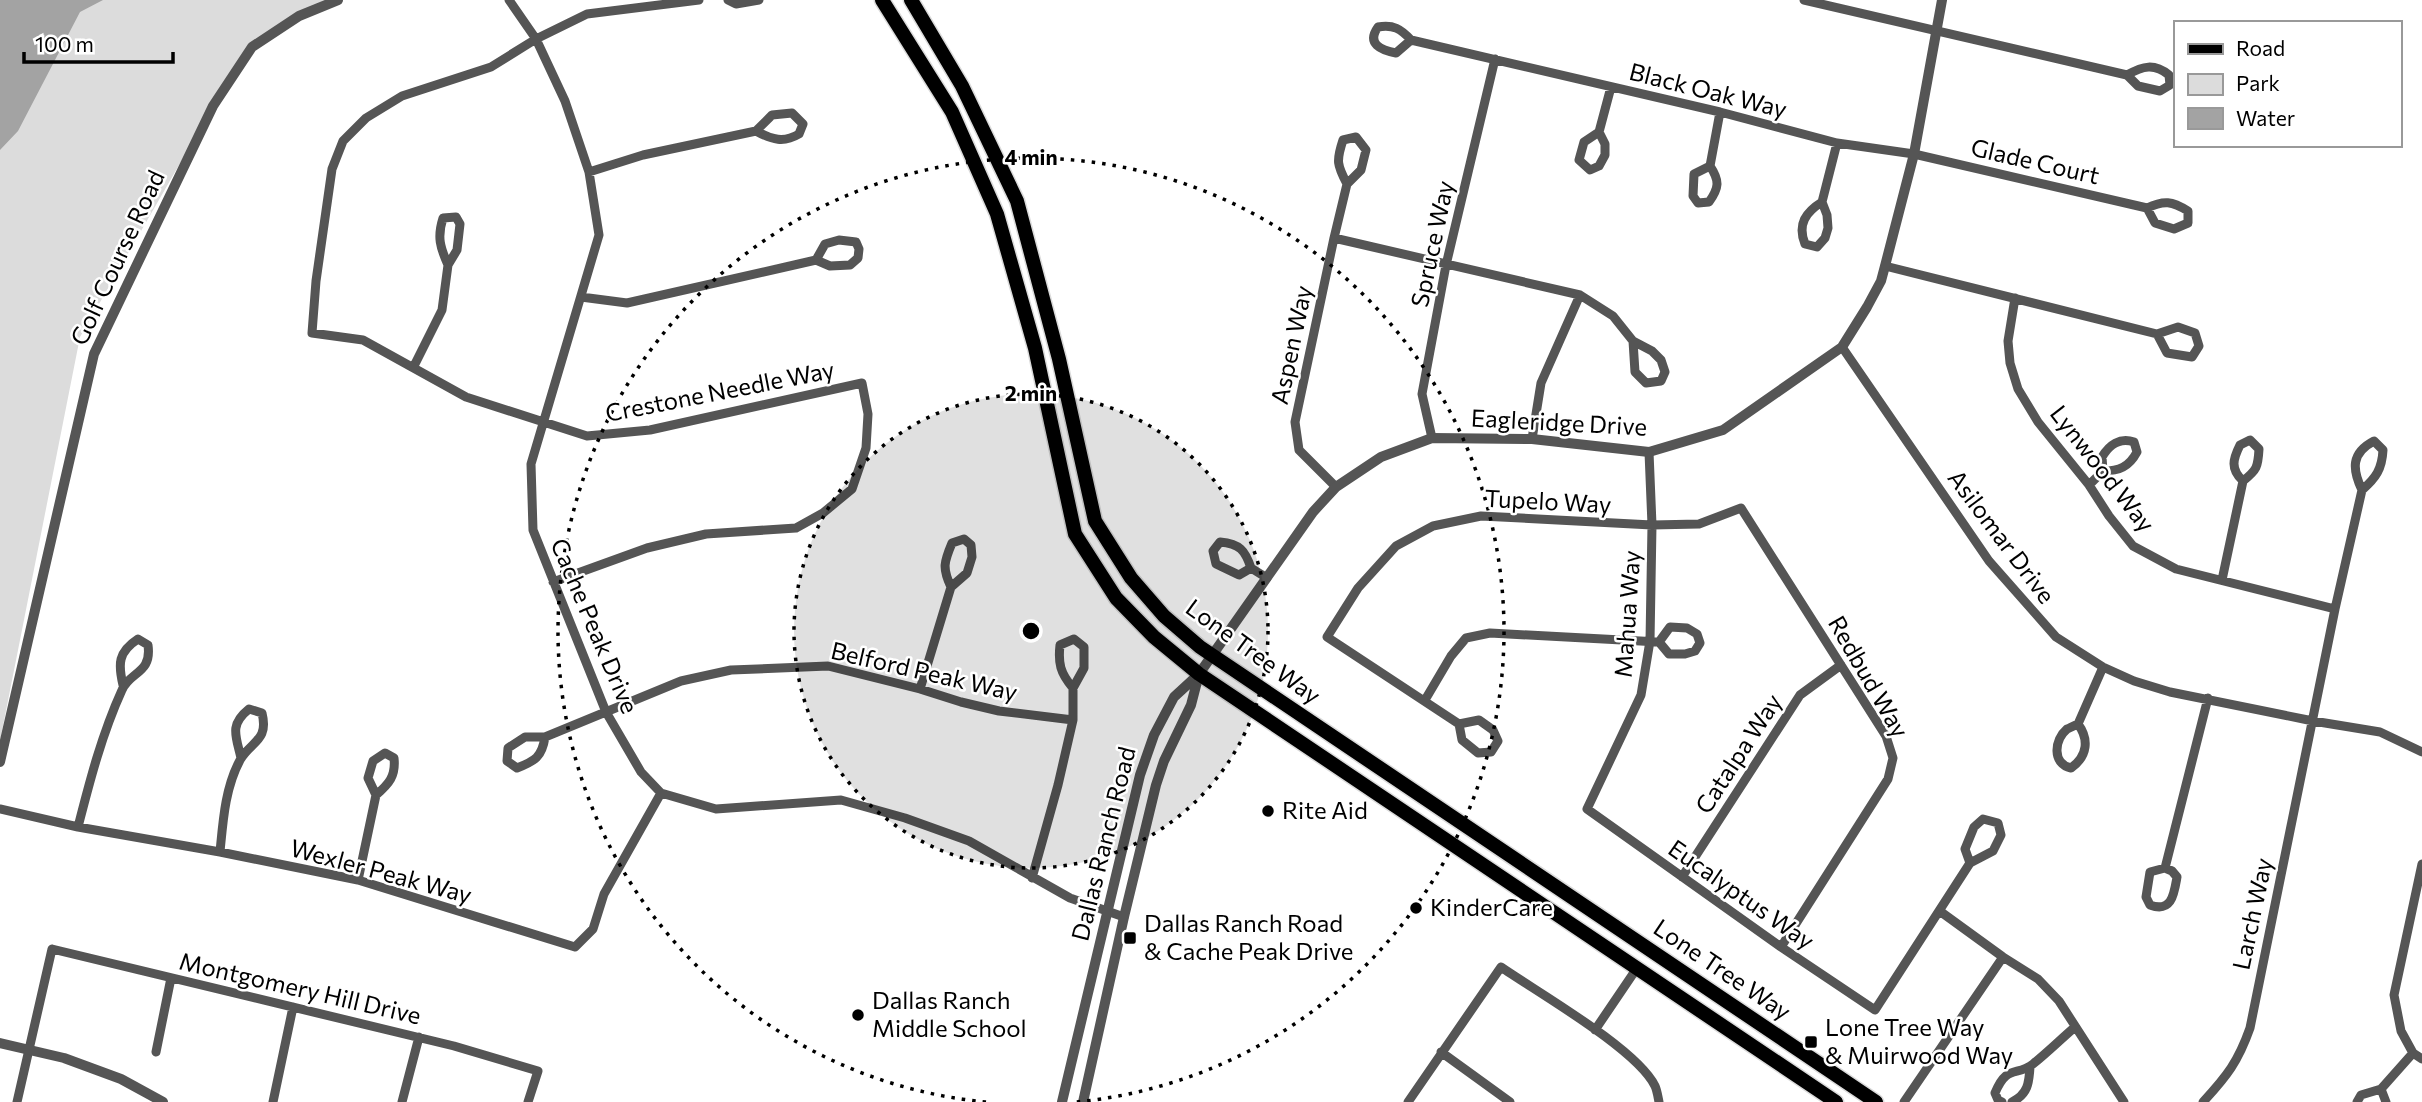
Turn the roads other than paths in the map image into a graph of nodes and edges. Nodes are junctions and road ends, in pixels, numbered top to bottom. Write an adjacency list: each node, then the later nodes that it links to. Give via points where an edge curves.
1 (338, 0): 72 (street, Golf Course Road, via 299,16 252,47 213,106 94,354)
2 (509, 0): 11 (street, Cache Peak Drive)
3 (699, 0): 11 (street, via 587,14)
4 (728, 0): 5 (street, via 736,4)
5 (759, 0)
6 (882, 0): 58 (main road, Lone Tree Way, via 952,112 998,214 1035,348 1075,534 1116,598)
7 (911, 0): 55 (main road, Lone Tree Way, via 962,86 1017,201 1095,521 1131,578 1164,616)
8 (1804, 0): 10 (street)
9 (1942, 0): 10 (street, Eagleridge Drive)
10 (1936, 29): 14 (street); 20 (street, Eagleridge Drive)
11 (536, 39): 22 (street, Cache Peak Drive, via 565,101); 37 (street, Crestone Needle Way, via 491,67 402,96 366,118 343,141 331,170 312,333 363,340)
12 (1411, 40): 13 (street, Black Oak Way)
13 (1495, 59): 15 (street, Black Oak Way); 29 (street, Spruce Way)
14 (2127, 75)
15 (1611, 87): 16 (street, Black Oak Way); 18 (street)
16 (1720, 112): 19 (street, Black Oak Way); 21 (street)
17 (756, 131): 17 (street, via 789,140 800,134 803,124 792,113 772,115); 22 (street, via 643,155)
18 (1600, 132)
19 (1837, 143): 20 (street, Black Oak Way); 24 (street)
20 (1914, 153): 25 (street, Glade Court); 30 (street, Eagleridge Drive)
21 (1710, 166)
22 (589, 172): 32 (street, Cache Peak Drive, via 599,235)
23 (1347, 184): 23 (street, via 1360,170 1366,150 1356,136 1343,140 1337,158); 26 (street, Aspen Way)
24 (1822, 202): 24 (street, via 1802,221 1805,244 1817,247 1825,238 1827,215)
25 (2147, 208)
26 (1334, 237): 29 (street); 45 (street, Aspen Way, via 1295,422 1299,450)
27 (816, 260): 27 (street, via 830,266 850,265 858,258 859,249 856,242 839,240 825,244); 32 (street, via 627,303)
28 (449, 265): 28 (street, via 457,250 460,224 456,216 443,218 439,231 439,245); 37 (street, via 442,310)
29 (1446, 265): 31 (street); 39 (street, Spruce Way, via 1422,394)
30 (1885, 266): 33 (street); 36 (street, Eagleridge Drive, via 1881,281)
31 (1580, 295): 35 (street, via 1613,316); 40 (street, via 1541,383)
32 (582, 297): 38 (street, Cache Peak Drive)
33 (2015, 298): 34 (street); 44 (street, Lynwood Way, via 2008,341 2018,389 2038,422)
34 (2157, 334): 34 (street, via 2168,353 2192,357 2199,346 2194,333 2178,327)
35 (1633, 341): 35 (street, via 1635,372 1646,383 1661,381 1665,372 1661,360)
36 (1842, 347): 41 (street, Eagleridge Drive, via 1723,430); 57 (street, Asilomar Drive, via 1989,561 2056,637)
37 (414, 366): 38 (street, Crestone Needle Way, via 466,397)
38 (542, 422): 51 (street, Cache Peak Drive, via 531,464 533,530); 51 (street, Crestone Needle Way, via 587,436 650,430 863,383 868,414 866,448 852,489 824,513 796,528 706,534 647,548)
39 (1432, 438): 40 (street, Eagleridge Drive); 45 (street, Eagleridge Drive, via 1381,457)
40 (1532, 439): 41 (street, Eagleridge Drive)
41 (1649, 452): 47 (street, Mahua Way)
42 (2103, 471): 44 (street)
43 (2243, 481): 50 (street)
44 (2089, 485): 50 (street, Lynwood Way, via 2133,546 2176,569)
45 (1336, 486): 49 (street, Eagleridge Drive)
46 (2362, 489): 46 (street, via 2375,479 2382,465 2383,450 2374,441 2355,462); 53 (street, Larch Way)
47 (1652, 526): 54 (street, Mahua Way); 56 (street, Redbud Way, via 1699,524 1741,508); 63 (street, Tupelo Way, via 1481,516 1433,526 1396,545 1358,588 1327,637)
48 (1251, 568): 48 (street, via 1245,551 1234,543 1220,542 1213,551 1216,564 1230,572 1240,575); 49 (street)
49 (1267, 578): 55 (street, Eagleridge Drive)
50 (2222, 580): 53 (street, Lynwood Way)
51 (554, 582): 64 (street, Cache Peak Drive)
52 (951, 587): 52 (street, via 967,573 972,557 971,545 964,539 952,543 946,558 944,572); 60 (street)
53 (2335, 609): 66 (street, Larch Way)
54 (1655, 641): 63 (street, via 1490,633 1466,638); 76 (street, Mahua Way, via 1641,695)
55 (1212, 655): 58 (street, Eagleridge Drive); 80 (main road, Lone Tree Way)
56 (1841, 665): 84 (street, Catalpa Way, via 1800,695); 90 (street, Redbud Way, via 1886,736 1893,758 1888,779)
57 (2103, 667): 62 (street, Asilomar Drive, via 2134,681); 68 (street)
58 (1199, 674): 77 (main road, Lone Tree Way); 88 (street, Dallas Ranch Road, via 1174,697 1154,735 1140,775); 89 (street, Dallas Ranch Road, via 1191,705 1156,785)
59 (123, 685): 59 (street, via 143,669 149,655 148,645 138,639 120,658); 78 (street, via 98,751)
60 (920, 688): 64 (street, Belford Peak Way, via 828,666 731,670 681,681); 65 (street, Belford Peak Way, via 999,711)
61 (1073, 688): 61 (street, via 1084,668 1084,647 1074,639 1060,645 1058,663); 65 (street)
62 (2208, 698): 66 (street, Asilomar Drive); 83 (street)
63 (1425, 700): 67 (street)
64 (606, 712): 69 (street, Belford Peak Way); 73 (street, Cache Peak Drive, via 641,772)
65 (1073, 720): 85 (street)
66 (2313, 721): 70 (street, Asilomar Drive, via 2380,732); 122 (street, Larch Way, via 2250,1028 2239,1057)
67 (1459, 724): 67 (street, via 1462,740 1478,753 1491,752 1498,741 1493,730 1479,720)
68 (2078, 724): 68 (street, via 2067,729 2057,753 2058,760 2071,768 2084,755 2086,742)
69 (545, 737): 69 (street, Belford Peak Way, via 525,737 508,748 507,761 517,768 533,762 543,750)
70 (2422, 752)
71 (241, 758): 71 (street, via 257,742 265,724 262,713 249,709 239,718 235,731); 79 (street, via 226,799)
72 (0, 762)
73 (660, 793): 85 (street, via 716,809 841,800 969,841); 86 (street, Wexler Peak Way, via 604,894 593,929 575,947)
74 (376, 795): 86 (street)
75 (0, 809): 78 (street, Wexler Peak Way)
76 (1587, 809): 84 (street, Eucalyptus Way)
77 (1418, 822): 80 (main road, via 1426,816 1440,818 1494,853); 92 (main road, Lone Tree Way)
78 (78, 827): 79 (street, Wexler Peak Way)
79 (220, 852): 86 (street, Wexler Peak Way)
80 (1510, 855): 117 (main road, Lone Tree Way)
81 (1970, 863): 81 (street, via 1993,851 2001,835 1998,823 1983,819 1974,827 1965,849); 87 (street)
82 (2422, 864): 102 (street, via 2394,995 2402,1031)
83 (2165, 868): 83 (street, via 2150,872 2146,897 2150,905 2159,908 2174,897 2176,877)
84 (1682, 877): 90 (street, Eucalyptus Way)
85 (1032, 878): 88 (street)
86 (358, 880)
87 (1941, 912): 90 (street, Eucalyptus Way, via 1875,1010); 91 (street)
88 (1108, 913): 89 (street); 111 (street, Dallas Ranch Road)
89 (1124, 917): 112 (street, Dallas Ranch Road)
90 (1781, 947)
91 (2003, 957): 95 (street, via 2038,979); 118 (street)
92 (1637, 968): 96 (street); 116 (main road, Lone Tree Way)
93 (171, 978): 94 (street, Montgomery Hill Drive); 99 (street, Montgomery Hill Drive, via 52,949); 100 (street)
94 (293, 1007): 97 (street, Montgomery Hill Drive); 108 (street)
95 (2075, 1027): 104 (street); 121 (street)
96 (1595, 1030): 101 (street, via 1501,967); 115 (street, via 1634,1061 1655,1086)
97 (419, 1037): 109 (street); 110 (street, Montgomery Hill Drive, via 538,1072)
98 (0, 1043): 99 (street)
99 (29, 1050): 106 (street); 107 (street, via 121,1079)
100 (156, 1052)
101 (1441, 1052): 113 (street); 114 (street)
102 (2413, 1053): 103 (street); 105 (street)
103 (2422, 1059)
104 (2030, 1067): 119 (street, via 2009,1072 1999,1083 1995,1093); 120 (street, via 2026,1091)
105 (2381, 1089): 123 (street, via 2361,1095); 124 (street)
106 (17, 1102)
107 (163, 1102)
108 (273, 1102)
109 (402, 1102)
110 (528, 1102)
111 (1062, 1102)
112 (1083, 1102)
113 (1408, 1102)
114 (1510, 1102)
115 (1659, 1102)
116 (1836, 1102)
117 (1877, 1102)
118 (1904, 1102)
119 (2002, 1102)
120 (2012, 1102)
121 (2124, 1102)
122 (2203, 1102)
123 (2357, 1102)
124 (2386, 1102)

